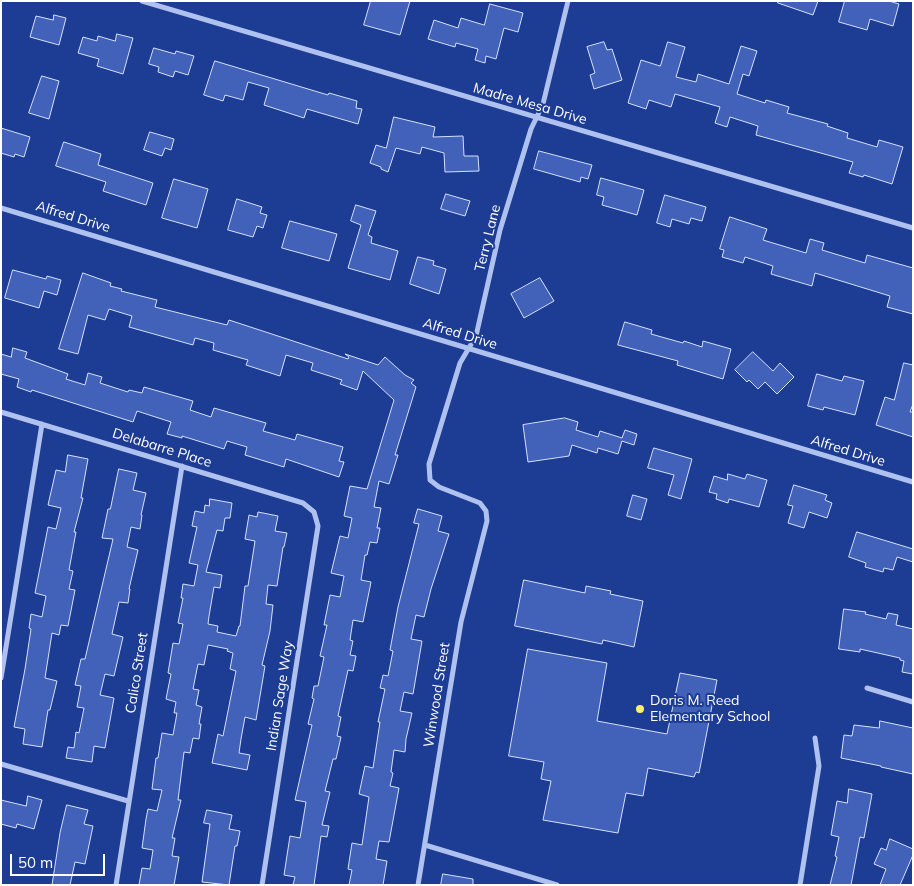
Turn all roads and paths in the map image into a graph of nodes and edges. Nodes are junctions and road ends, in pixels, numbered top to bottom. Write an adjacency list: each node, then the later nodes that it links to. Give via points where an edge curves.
1 (142, 1): 3 (street, Madre Mesa Drive)
2 (568, 1): 3 (street, Terry Lane, via 543,104)
3 (536, 118): 5 (street, Madre Mesa Drive); 6 (street, Terry Lane, via 500,230 476,336)
4 (1, 208): 6 (street, Alfred Drive)
5 (913, 228)
6 (469, 348): 10 (street, Alfred Drive); 11 (street, Terry Lane, via 460,363 429,464 430,480 439,487 480,503)
7 (1, 412): 8 (street, Delabarre Place)
8 (42, 424): 9 (street, Delabarre Place); 13 (street)
9 (182, 466): 12 (street, Delabarre Place, via 304,503); 18 (street, Calico Street)
10 (913, 482)
11 (486, 511): 19 (street, Winwood Street, via 461,622)
12 (314, 512): 21 (street, Indian Sage Way, via 318,526)
13 (1, 678)
14 (867, 688): 15 (street)
15 (913, 702)
16 (815, 738): 24 (street, via 819,766)
17 (1, 764): 18 (street)
18 (128, 802): 20 (street, Calico Street)
19 (425, 844): 22 (street, Winwood Street); 23 (street)
20 (116, 885)
21 (262, 885)
22 (418, 885)
23 (557, 885)
24 (800, 885)

